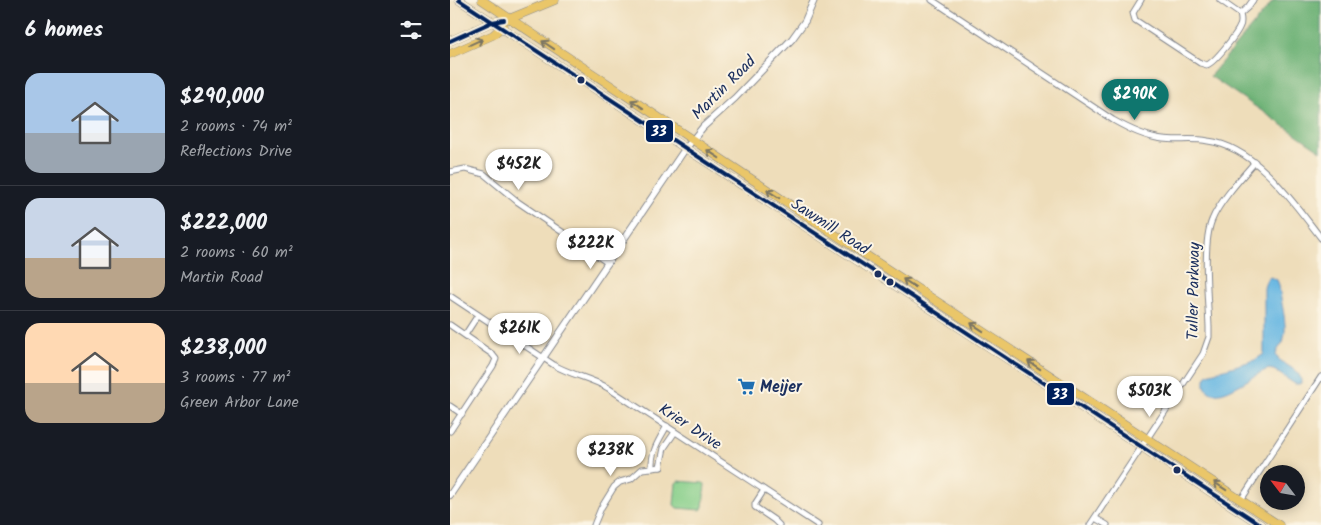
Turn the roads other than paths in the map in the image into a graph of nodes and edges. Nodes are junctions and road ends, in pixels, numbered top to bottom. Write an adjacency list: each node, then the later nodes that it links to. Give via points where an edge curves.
1 (459, 0): 11 (main road, Sawmill Road)
2 (482, 0): 10 (main road, Sawmill Road)
3 (555, 0): 10 (main road)
4 (814, 0): 15 (street, Martin Road, via 792,39)
5 (932, 0): 17 (street, via 1130,130 1164,139 1218,142)
6 (1141, 0): 9 (street, via 1133,13 1135,20 1203,65 1214,61 1239,29)
7 (1220, 0): 9 (street)
8 (1253, 0): 9 (street)
9 (1240, 14)
10 (509, 19): 11 (main road); 12 (main road); 15 (main road, Sawmill Road, one-way to 10)
11 (492, 22): 12 (main road, Sawmill Road); 13 (main road)
12 (501, 28): 14 (main road, one-way to 12); 16 (main road, Sawmill Road)
13 (450, 41)
14 (450, 54)
15 (692, 140): 16 (street, Martin Road); 32 (main road, Sawmill Road, one-way to 15)
16 (686, 148): 20 (street, Martin Road); 33 (main road, Sawmill Road)
17 (1255, 162): 19 (street); 32 (street, Tuller Parkway, via 1209,226 1209,337 1205,351)
18 (450, 172): 20 (street, via 471,170 488,176 518,202)
19 (1321, 238)
20 (608, 263): 25 (street, Martin Road)
21 (450, 296): 22 (street, Krier Drive)
22 (478, 315): 24 (street); 25 (street, Krier Drive)
23 (450, 326): 24 (street)
24 (465, 335): 28 (street, via 496,359)
25 (544, 358): 29 (street, Krier Drive, via 559,368 604,386); 36 (street, Martin Road)
26 (1321, 377): 37 (street)
27 (450, 406): 28 (street)
28 (462, 414): 30 (street)
29 (666, 426): 31 (street, Krier Drive); 34 (street, via 654,448)
30 (450, 431)
31 (675, 432): 34 (street, via 664,448 660,467); 35 (street, Krier Drive)
32 (1148, 439): 33 (street, Tuller Parkway); 37 (main road, Sawmill Road, one-way to 32)
33 (1143, 447): 38 (street); 44 (main road, Sawmill Road)
34 (652, 468): 39 (street, via 642,469 614,487)
35 (764, 490): 40 (street, via 755,508); 41 (street, Krier Drive)
36 (450, 495)
37 (1241, 500): 45 (main road, Sawmill Road)
38 (1095, 518): 42 (street); 43 (street)
39 (594, 525)
40 (778, 525)
41 (818, 525)
42 (1090, 525)
43 (1107, 525)
44 (1261, 525)
45 (1280, 525)

